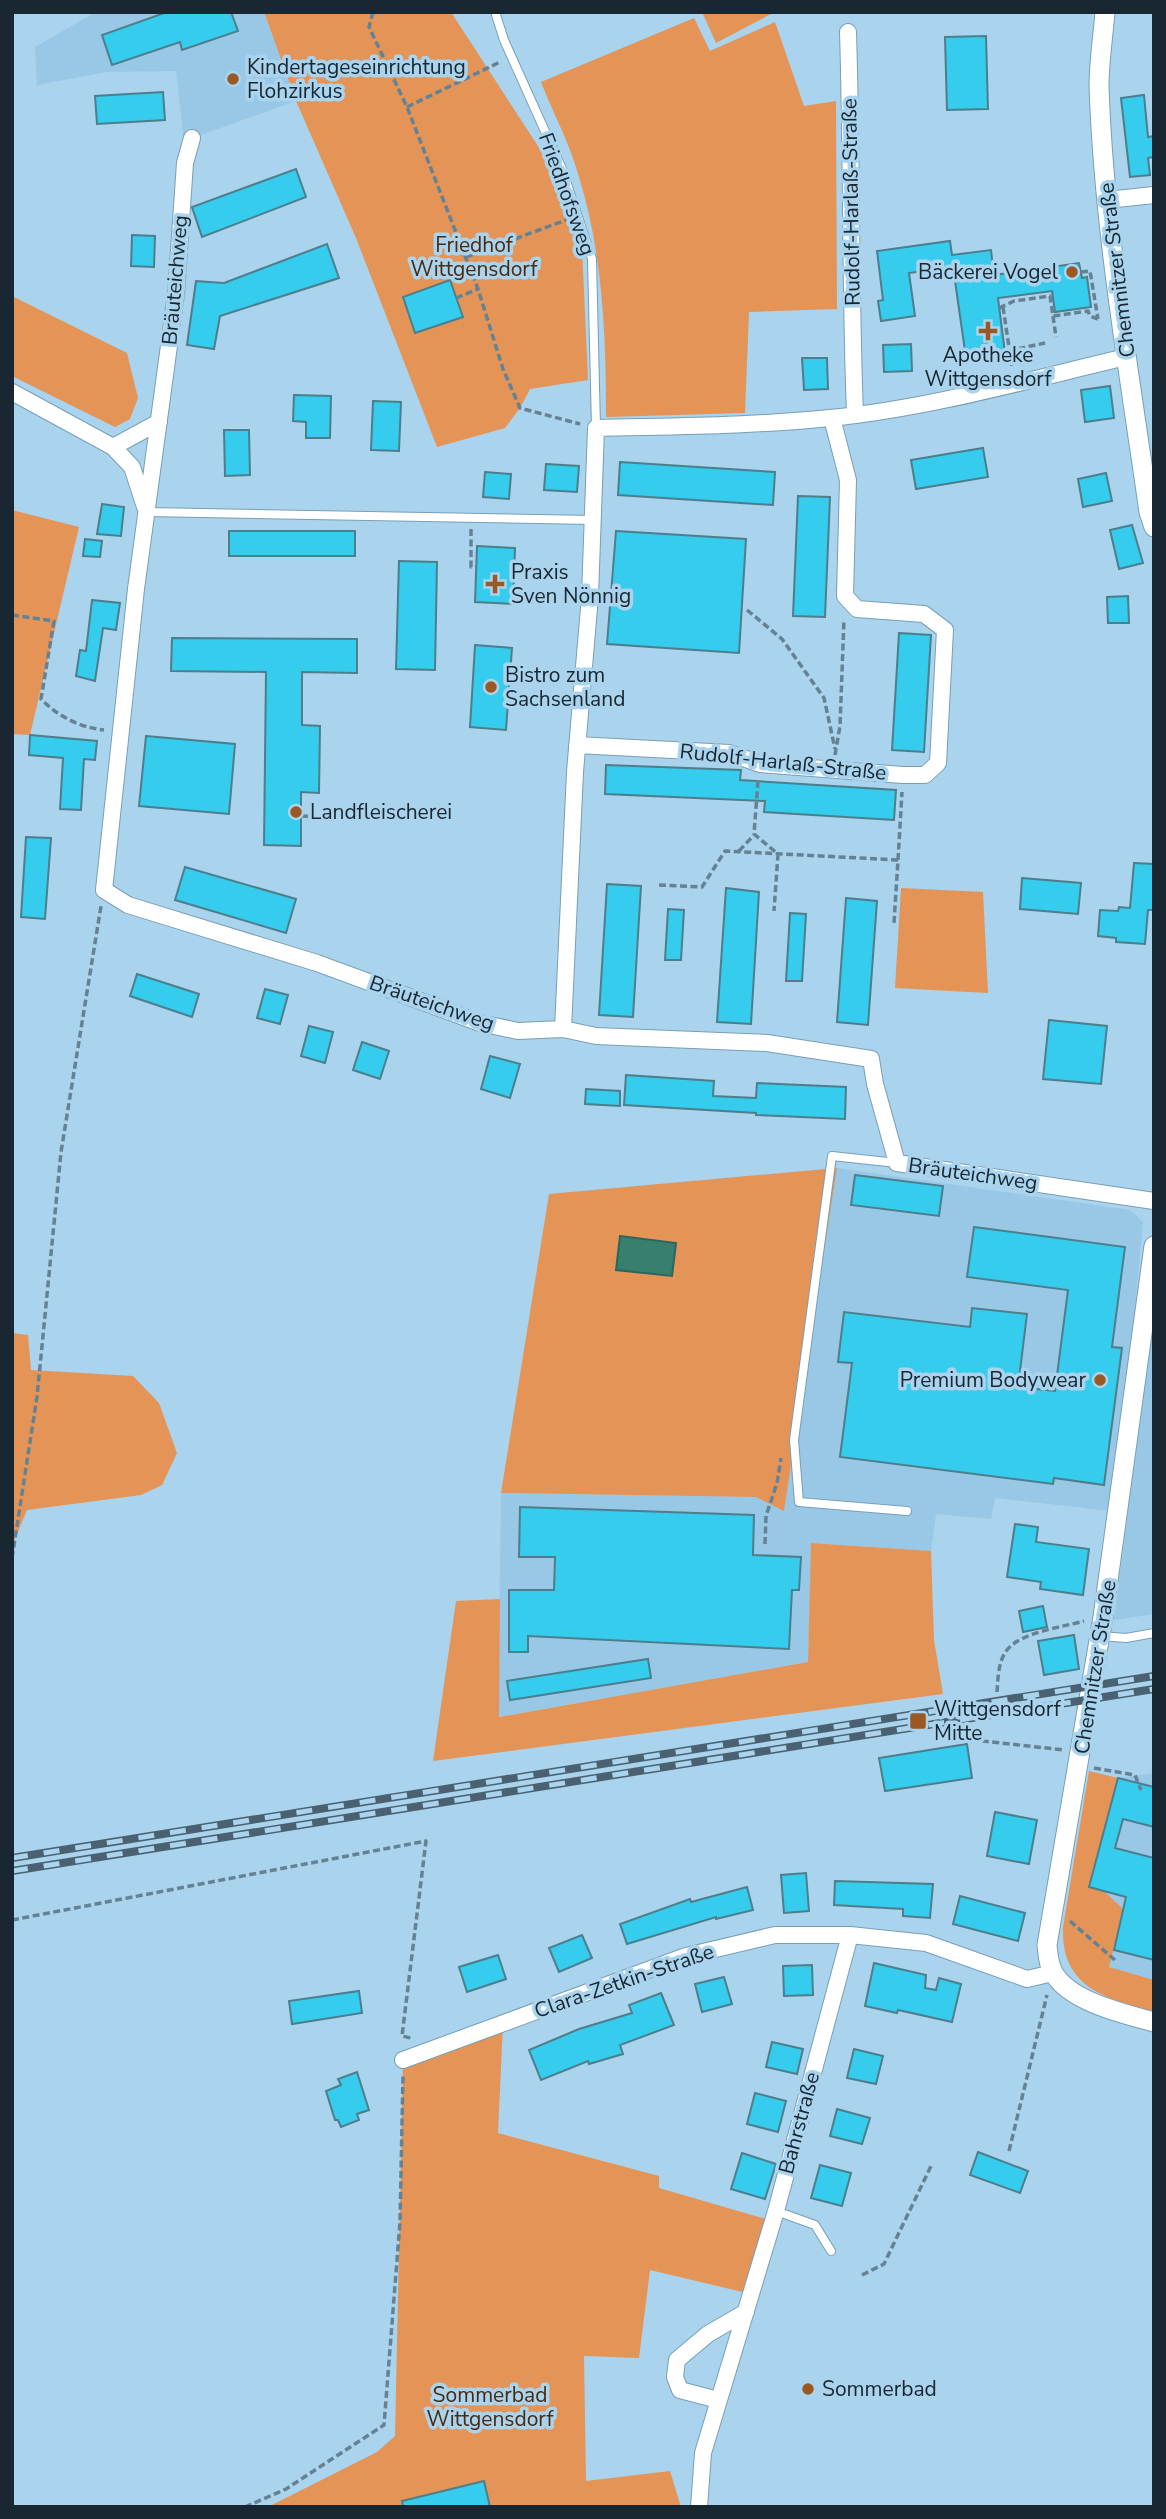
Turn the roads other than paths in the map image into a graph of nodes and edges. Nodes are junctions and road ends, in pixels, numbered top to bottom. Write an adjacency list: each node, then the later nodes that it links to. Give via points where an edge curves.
1 (497, 12): 12 (lane, Friedhofsweg, via 511,56 562,169 592,259)
2 (1105, 12): 6 (street, Chemnitzer Straße, via 1099,84)
3 (848, 32): 9 (street, Rudolf-Harlaß-Straße)
4 (192, 138): 11 (street, Bräuteichweg, via 185,163 176,294)
5 (1154, 195): 6 (street)
6 (1107, 200): 7 (street, Chemnitzer Straße)
7 (1126, 357): 9 (street, via 980,392); 16 (street, Chemnitzer Straße)
8 (12, 393): 13 (street, Bräuteichweg)
9 (855, 414): 10 (street)
10 (832, 418): 12 (street); 17 (street, Rudolf-Harlaß-Straße, via 848,481 845,596 857,609 925,614 945,630 938,763 925,775 903,775 760,764 729,753)
11 (159, 422): 13 (street); 14 (street, Bräuteichweg)
12 (596, 428): 15 (street)
13 (113, 447): 14 (street, Bräuteichweg, via 132,467)
14 (147, 512): 15 (lane); 18 (street, Bräuteichweg, via 104,890 128,905 317,962 480,1023 518,1031)
15 (593, 520): 17 (street)
16 (1154, 527)
17 (577, 745): 18 (street)
18 (563, 1029): 19 (street, Bräuteichweg, via 596,1036 767,1044 871,1059)
19 (897, 1163): 20 (street, Bräuteichweg); 22 (lane, via 832,1156 794,1440 799,1502)
20 (1154, 1201)
21 (1154, 1246): 23 (street, Chemnitzer Straße)
22 (907, 1511)
23 (1102, 1626): 24 (lane, via 1126,1637); 26 (street, Chemnitzer Straße, via 1047,1945)
24 (1154, 1633)
25 (850, 1935): 26 (street, Clara-Zetkin-Straße, via 926,1943 1027,1979); 28 (street, Clara-Zetkin-Straße, via 775,1935 686,1956); 29 (street, Bahrstraße)
26 (1053, 1973): 27 (street, via 1088,2001)
27 (1154, 2022)
28 (403, 2060)
29 (776, 2211): 30 (lane, via 815,2225); 31 (street, Bahrstraße)
30 (831, 2251)
31 (746, 2312): 32 (street, Bahrstraße); 32 (street, via 708,2334 677,2360 675,2378 680,2389)
32 (718, 2400): 33 (street, Bahrstraße, via 703,2453)
33 (699, 2507)

